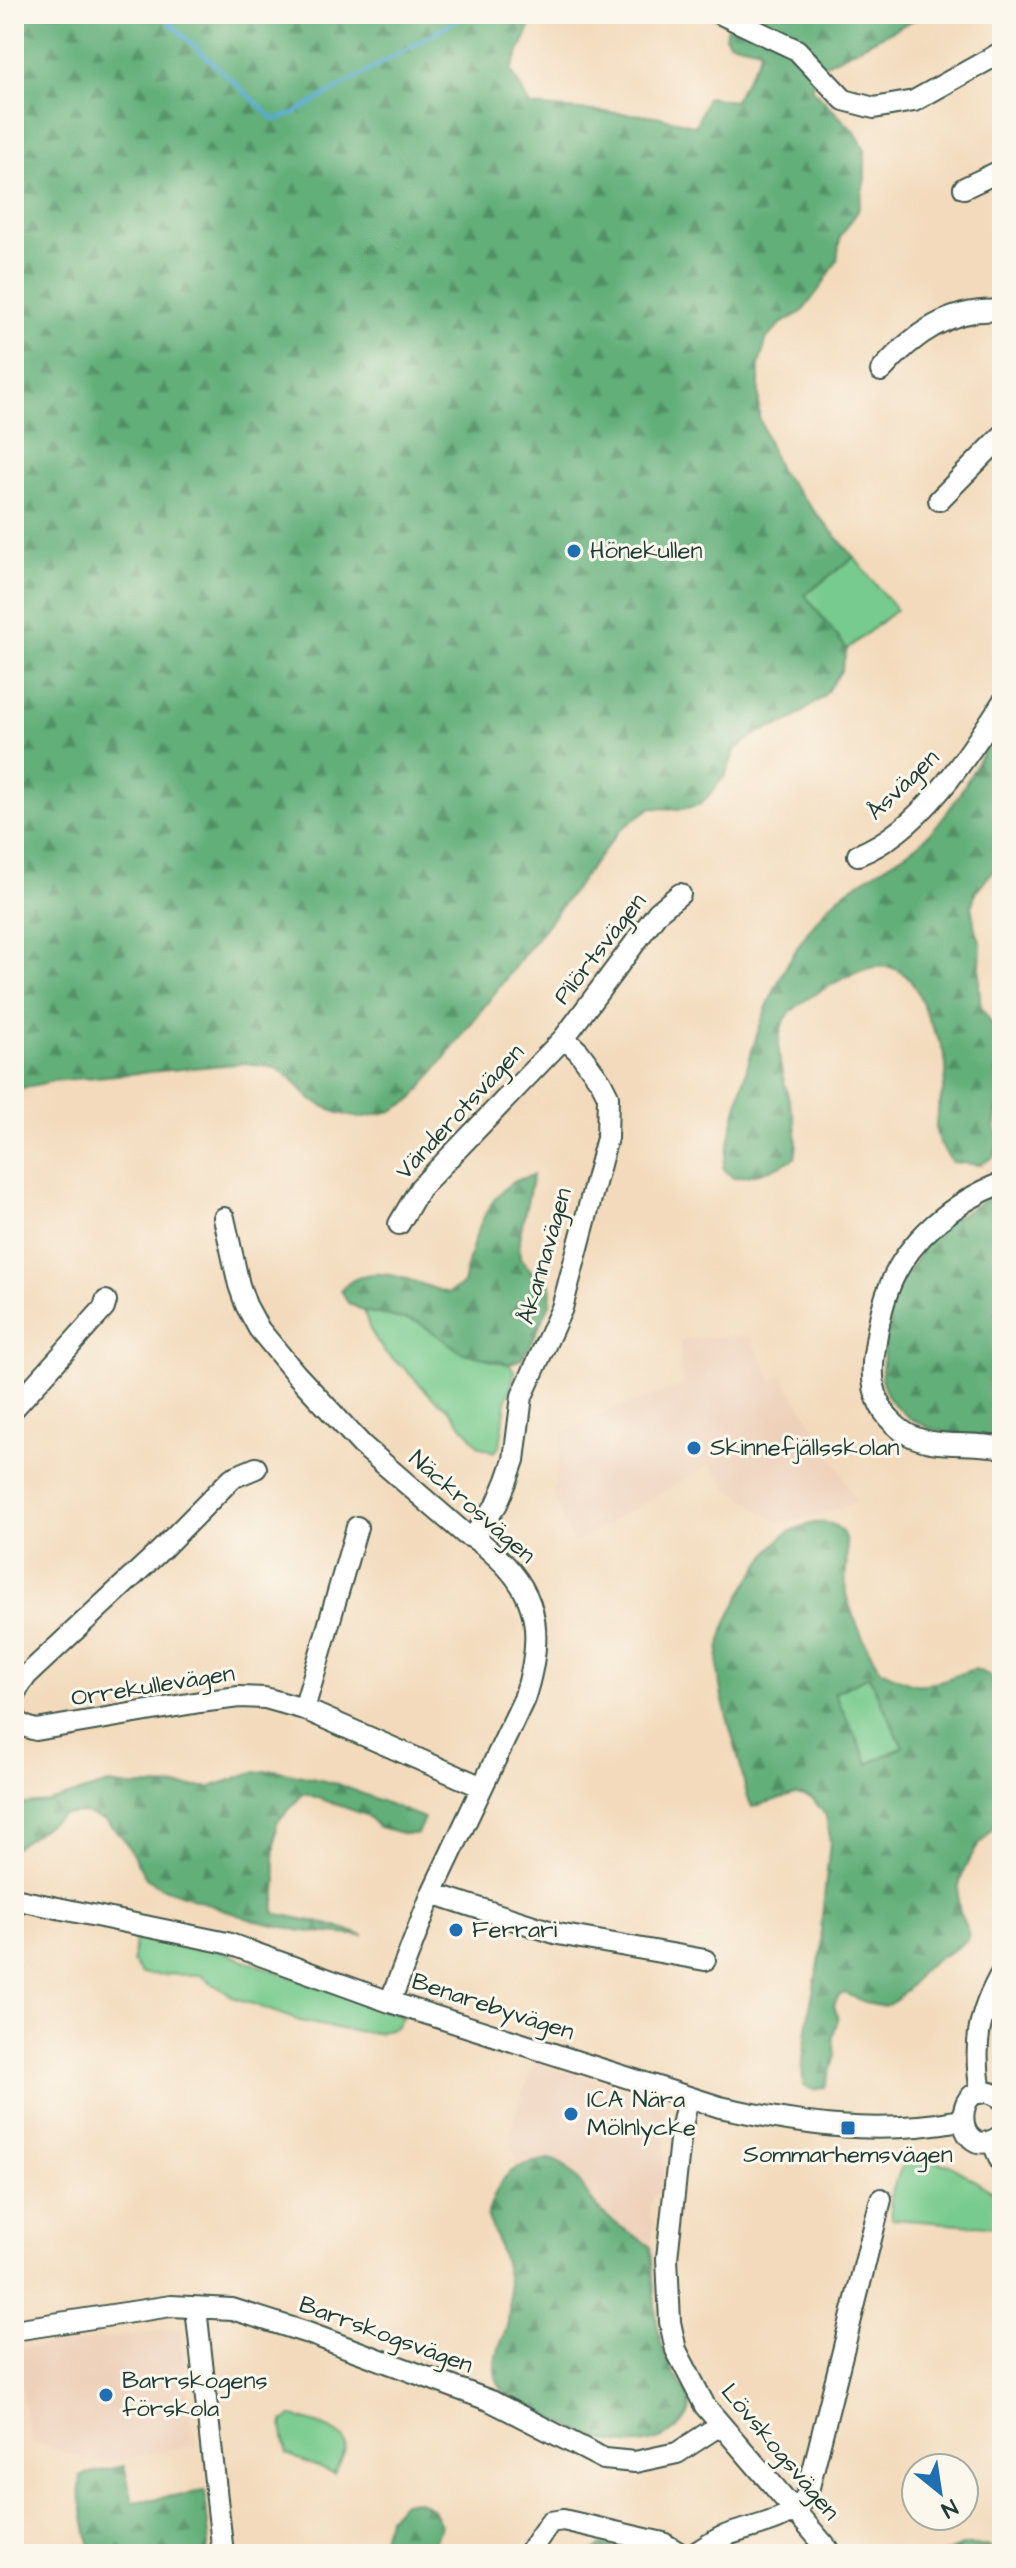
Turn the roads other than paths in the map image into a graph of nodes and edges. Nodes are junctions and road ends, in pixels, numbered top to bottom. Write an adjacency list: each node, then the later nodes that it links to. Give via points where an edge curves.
1 (721, 14): 2 (street, via 797,50 844,100 874,108 914,101)
2 (1002, 52)
3 (1002, 170): 4 (street)
4 (964, 188)
5 (1002, 311): 6 (street, via 943,320 909,340)
6 (881, 371)
7 (1002, 436): 8 (street)
8 (939, 500)
9 (1002, 703): 10 (street, Åsvägen, via 945,787 885,839)
10 (858, 855)
11 (680, 894): 12 (street, Pilörtsvägen, via 658,912)
12 (564, 1038): 15 (street, Vänderotsvägen, via 420,1188); 21 (street, Åkannavägen, via 608,1096 607,1138 562,1308 522,1396 514,1460 497,1504)
13 (1002, 1183): 18 (street, via 954,1209 904,1260 881,1311 871,1369 873,1388 887,1416 913,1437)
14 (224, 1218): 21 (street, Näckrosvägen, via 246,1305 259,1329 362,1445)
15 (399, 1224)
16 (106, 1301): 17 (street)
17 (14, 1408)
18 (1002, 1448)
19 (256, 1468): 22 (street, Orrekullevägen, via 232,1478 27,1675)
20 (357, 1527): 23 (street)
21 (473, 1537): 25 (street, Näckrosvägen, via 522,1584 537,1637 524,1699)
22 (14, 1700)
23 (304, 1709): 24 (street, Orrekullevägen, via 239,1697 36,1730 24,1727); 25 (street, Orrekullevägen)
24 (14, 1713)
25 (482, 1787): 26 (street, Näckrosvägen)
26 (432, 1893): 28 (street, via 558,1934); 30 (street, Näckrosvägen)
27 (14, 1899): 30 (street, Benarebyvägen, via 215,1940)
28 (705, 1960)
29 (1002, 1972): 31 (street, via 978,2033)
30 (390, 2002): 32 (street, Benarebyvägen)
31 (981, 2093): 33 (street); 34 (street, via 964,2106)
32 (688, 2098): 34 (street, Benarebyvägen, via 767,2118 848,2128); 40 (street, Lövskogsvägen, via 667,2258 670,2322 686,2373)
33 (1002, 2099)
34 (961, 2120): 35 (street, via 974,2139)
35 (997, 2138): 36 (street)
36 (1002, 2164)
37 (881, 2199): 41 (street, via 811,2488)
38 (196, 2308): 39 (street, Barrskogsvägen, via 171,2306); 40 (street, Barrskogsvägen, via 232,2309 308,2333 491,2401 604,2459 635,2462 677,2453); 42 (street)
39 (14, 2330)
40 (720, 2425): 41 (street, Lövskogsvägen)
41 (792, 2510): 45 (street); 46 (street, Lövskogsvägen)
42 (223, 2554)
43 (528, 2554): 44 (street, via 550,2522 563,2520 663,2543)
44 (681, 2554)
45 (694, 2554)
46 (832, 2554)

